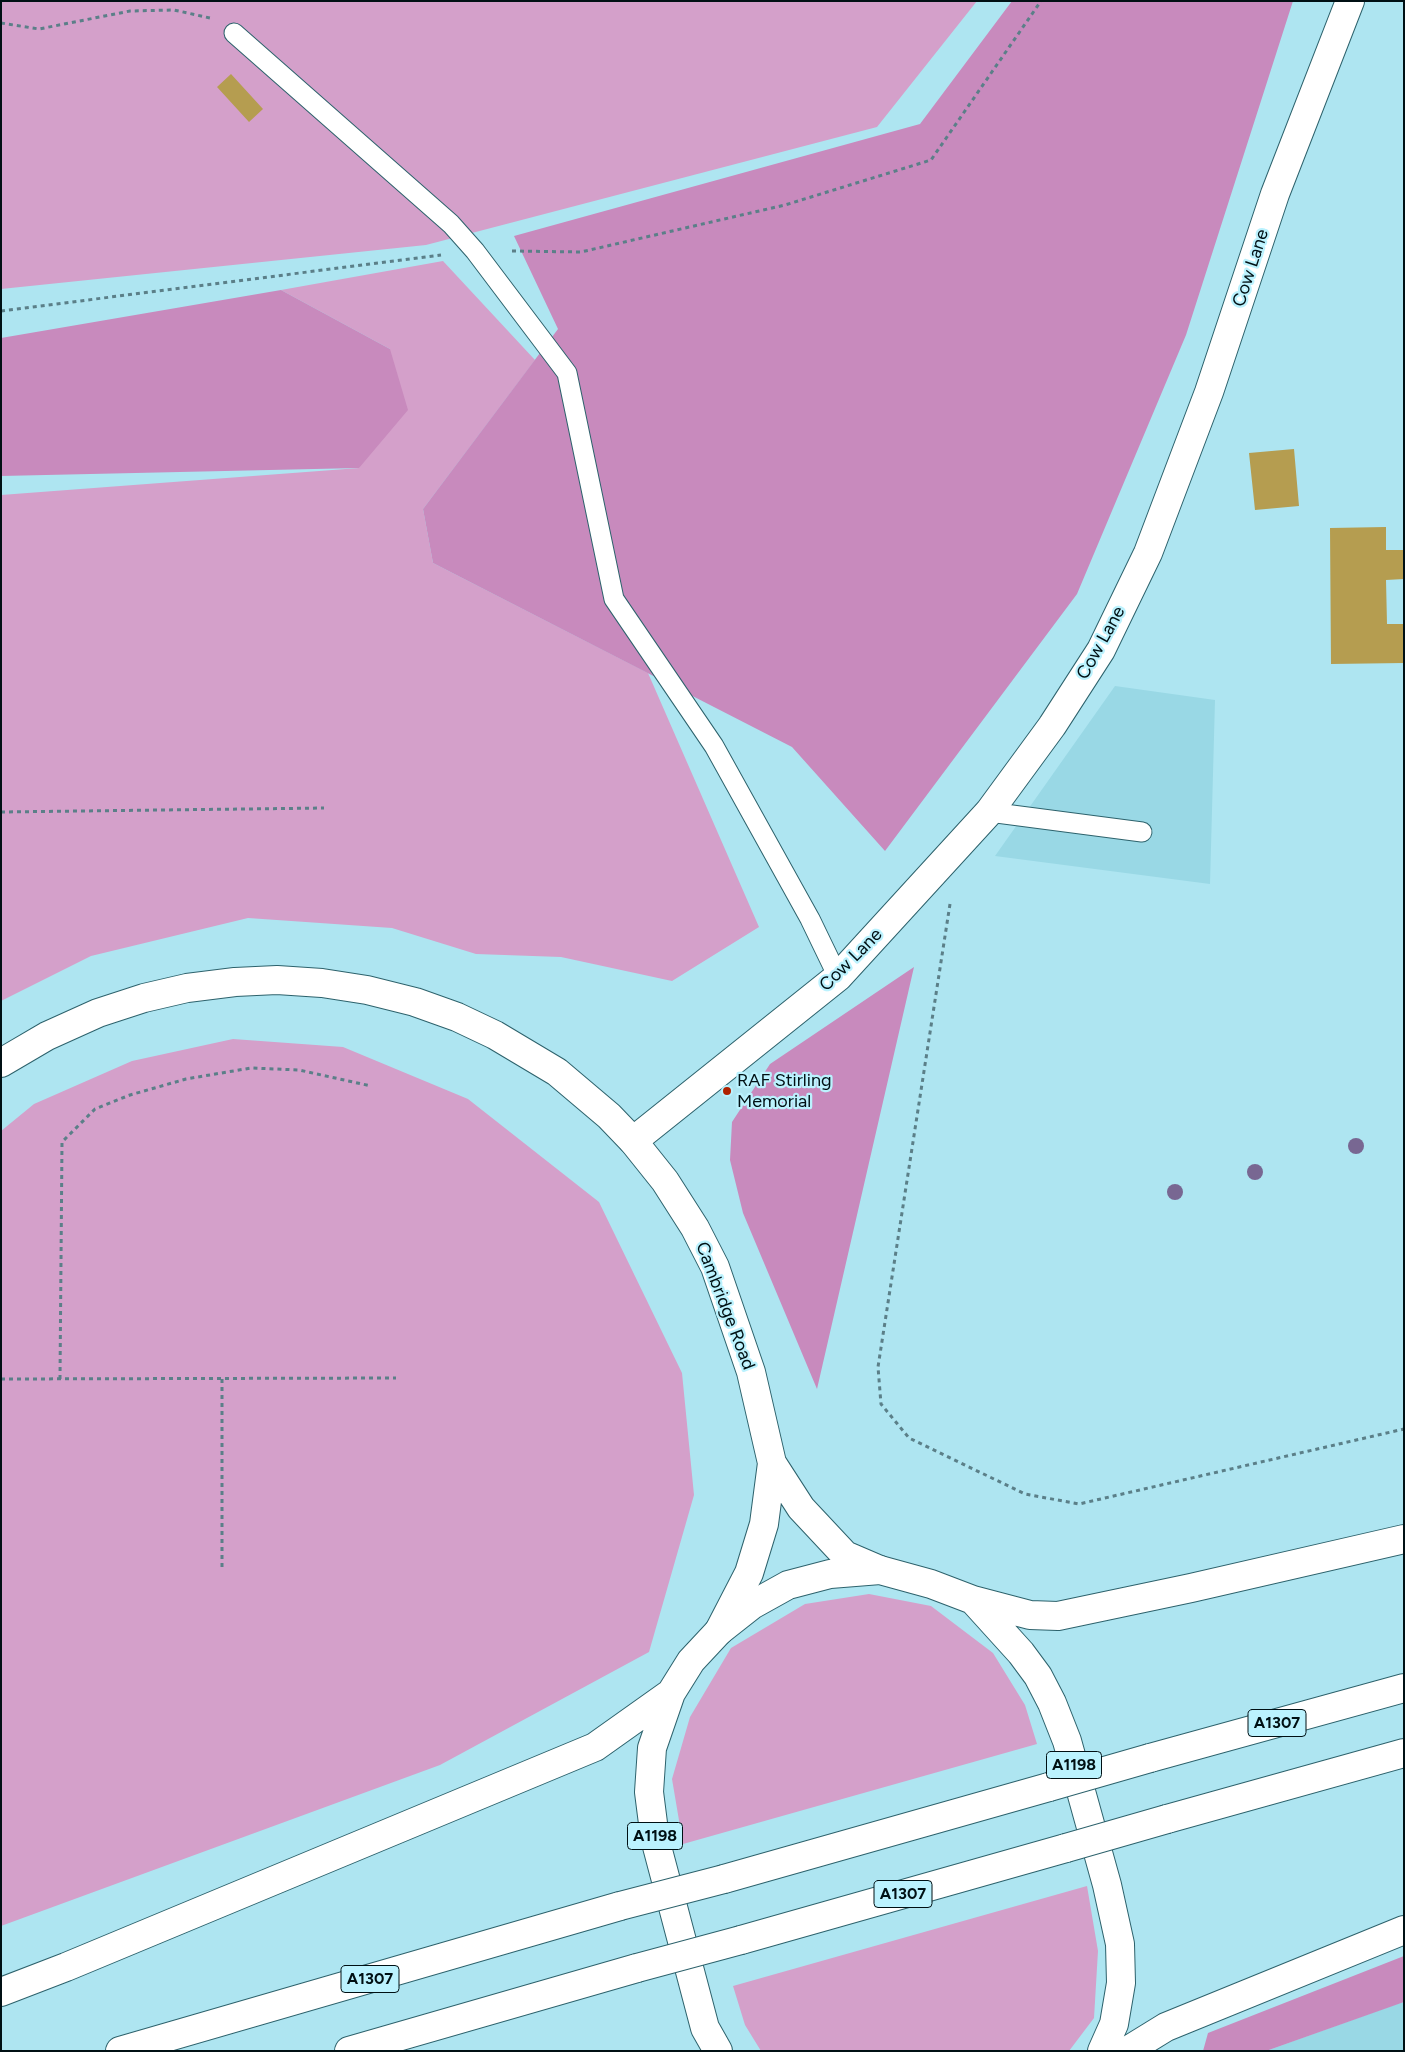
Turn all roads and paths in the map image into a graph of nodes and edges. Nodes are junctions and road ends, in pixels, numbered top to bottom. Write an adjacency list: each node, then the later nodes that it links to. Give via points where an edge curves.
1 (1041, 1): 5 (path, via 930,160 785,205 581,252)
2 (1350, 1): 9 (main road, Cow Lane, via 1275,194 1209,392 1148,553 1101,650 1052,726)
3 (1, 23): 4 (path, via 39,29 130,11 174,10 209,17)
4 (234, 33): 5 (lane, via 451,224)
5 (475, 251): 6 (path); 12 (lane, via 567,372 614,599 714,746 810,919)
6 (1, 311)
7 (324, 808): 8 (path)
8 (1, 812)
9 (989, 812): 10 (lane); 12 (main road, Cow Lane)
10 (1142, 832)
11 (950, 902): 20 (path, via 878,1367 881,1404 909,1438 1025,1494 1079,1504)
12 (838, 977): 15 (main road, Cow Lane)
13 (1, 1063): 15 (main road, Cambridge Road, via 47,1036 98,1013 144,998 235,982 322,983 416,1002 495,1035 557,1072)
14 (370, 1086): 18 (path, via 299,1070 250,1068 186,1078 95,1109 62,1142)
15 (633, 1141): 21 (main road, Cambridge Road, via 675,1196 715,1267 751,1372)
16 (396, 1378): 19 (path)
17 (1, 1379): 18 (path)
18 (60, 1379): 19 (path)
19 (222, 1379): 23 (path)
20 (1404, 1429)
21 (772, 1463): 24 (main road, Cambridge Road, via 801,1508 845,1555); 26 (main road, Cambridge Road, via 764,1524 749,1573)
22 (1404, 1539): 25 (main road, via 1058,1616 1030,1615)
23 (222, 1569)
24 (880, 1570): 25 (main road, A1198); 26 (main road, A1198, via 830,1574 788,1585 752,1605)
25 (973, 1600): 35 (main road, A1198, via 1021,1652 1038,1676 1067,1741 1120,1944 1121,1983 1114,2024)
26 (719, 1631): 28 (main road, A1198, via 691,1661)
27 (1404, 1688): 32 (main road, A1307, bridge, via 620,1906)
28 (671, 1694): 31 (main road, via 595,1748); 34 (main road, A1198, via 652,1748 651,1810 655,1839 705,2028)
29 (1404, 1753): 33 (main road, A1307, bridge)
30 (1404, 1930): 36 (main road, via 1166,2027)
31 (1, 1992)
32 (120, 2051)
33 (349, 2051)
34 (718, 2051)
35 (1102, 2051)
36 (1127, 2051)

